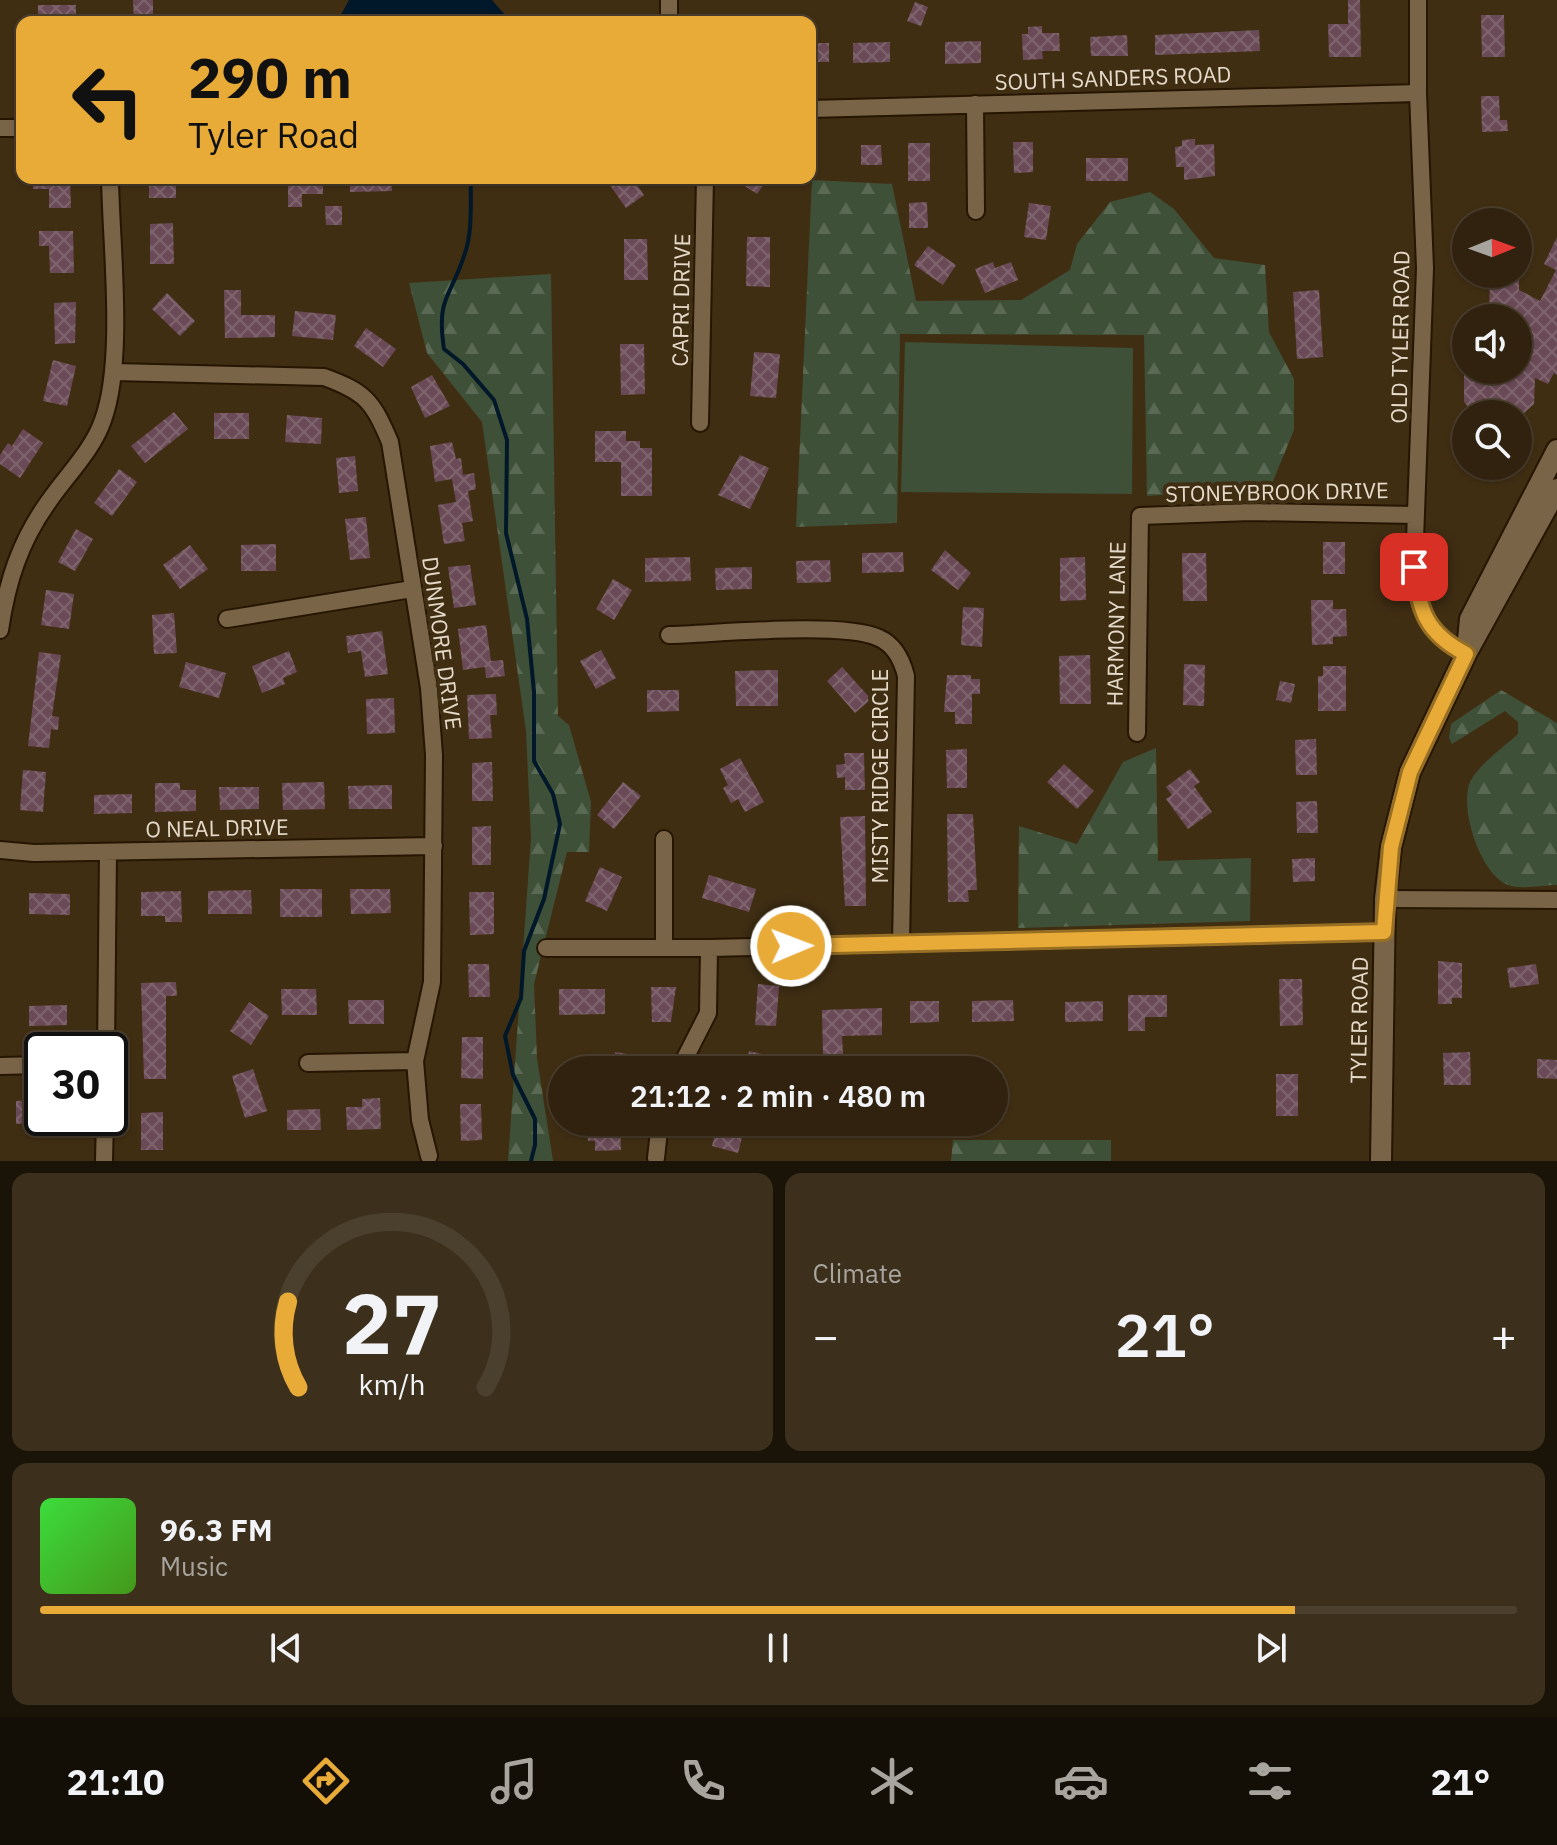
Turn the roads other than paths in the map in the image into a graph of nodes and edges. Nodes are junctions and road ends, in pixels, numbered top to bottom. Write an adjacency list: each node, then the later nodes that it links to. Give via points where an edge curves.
1 (1418, 0): 2 (street, OLD TYLER ROAD)
2 (1418, 93): 3 (street, SOUTH SANDERS ROAD); 12 (street, OLD TYLER ROAD, via 1425,268)
3 (975, 104): 4 (street, SOUTH SANDERS ROAD); 7 (street)
4 (816, 109)
5 (110, 184): 8 (street)
6 (705, 184): 9 (street, CAPRI DRIVE)
7 (976, 211)
8 (114, 372): 14 (street, DUNMORE DRIVE, via 324,377 352,387 374,405 390,442); 16 (street, via 102,424 19,552)
9 (700, 423)
10 (1557, 450): 18 (street, TYLER ROAD, via 1470,619)
11 (1557, 489): 18 (street, TYLER ROAD)
12 (1415, 515): 13 (street, STONEYBROOK DRIVE); 18 (street, OLD TYLER ROAD, via 1414,567 1422,611 1445,643)
13 (1140, 516): 19 (street, HARMONY LANE)
14 (412, 589): 15 (street); 21 (street, DUNMORE DRIVE, via 429,688)
15 (227, 619)
16 (0, 630)
17 (669, 635): 27 (street, MISTY RIDGE CIRCLE, via 843,630 880,638 902,660 906,676)
18 (1466, 654): 24 (street, TYLER ROAD, via 1410,772 1391,847)
19 (1137, 733)
20 (664, 839): 28 (street)
21 (434, 846): 23 (street, O NEAL DRIVE); 33 (street, DUNMORE DRIVE, via 432,982)
22 (0, 850): 23 (street, O NEAL DRIVE)
23 (108, 852): 31 (street)
24 (1385, 899): 25 (street); 26 (street, TYLER ROAD)
25 (1557, 900)
26 (1384, 932): 27 (street); 42 (street, TYLER ROAD)
27 (901, 944): 30 (street)
28 (664, 947): 29 (street); 30 (street)
29 (546, 948)
30 (709, 948): 32 (street, via 708,1013)
31 (106, 1032)
32 (686, 1056)
33 (415, 1061): 34 (street); 39 (street, DUNMORE DRIVE)
34 (308, 1063)
35 (24, 1065): 36 (street)
36 (0, 1066)
37 (105, 1136): 41 (street)
38 (658, 1136): 40 (street)
39 (429, 1156)
40 (656, 1158)
41 (104, 1161)
42 (1381, 1161)

